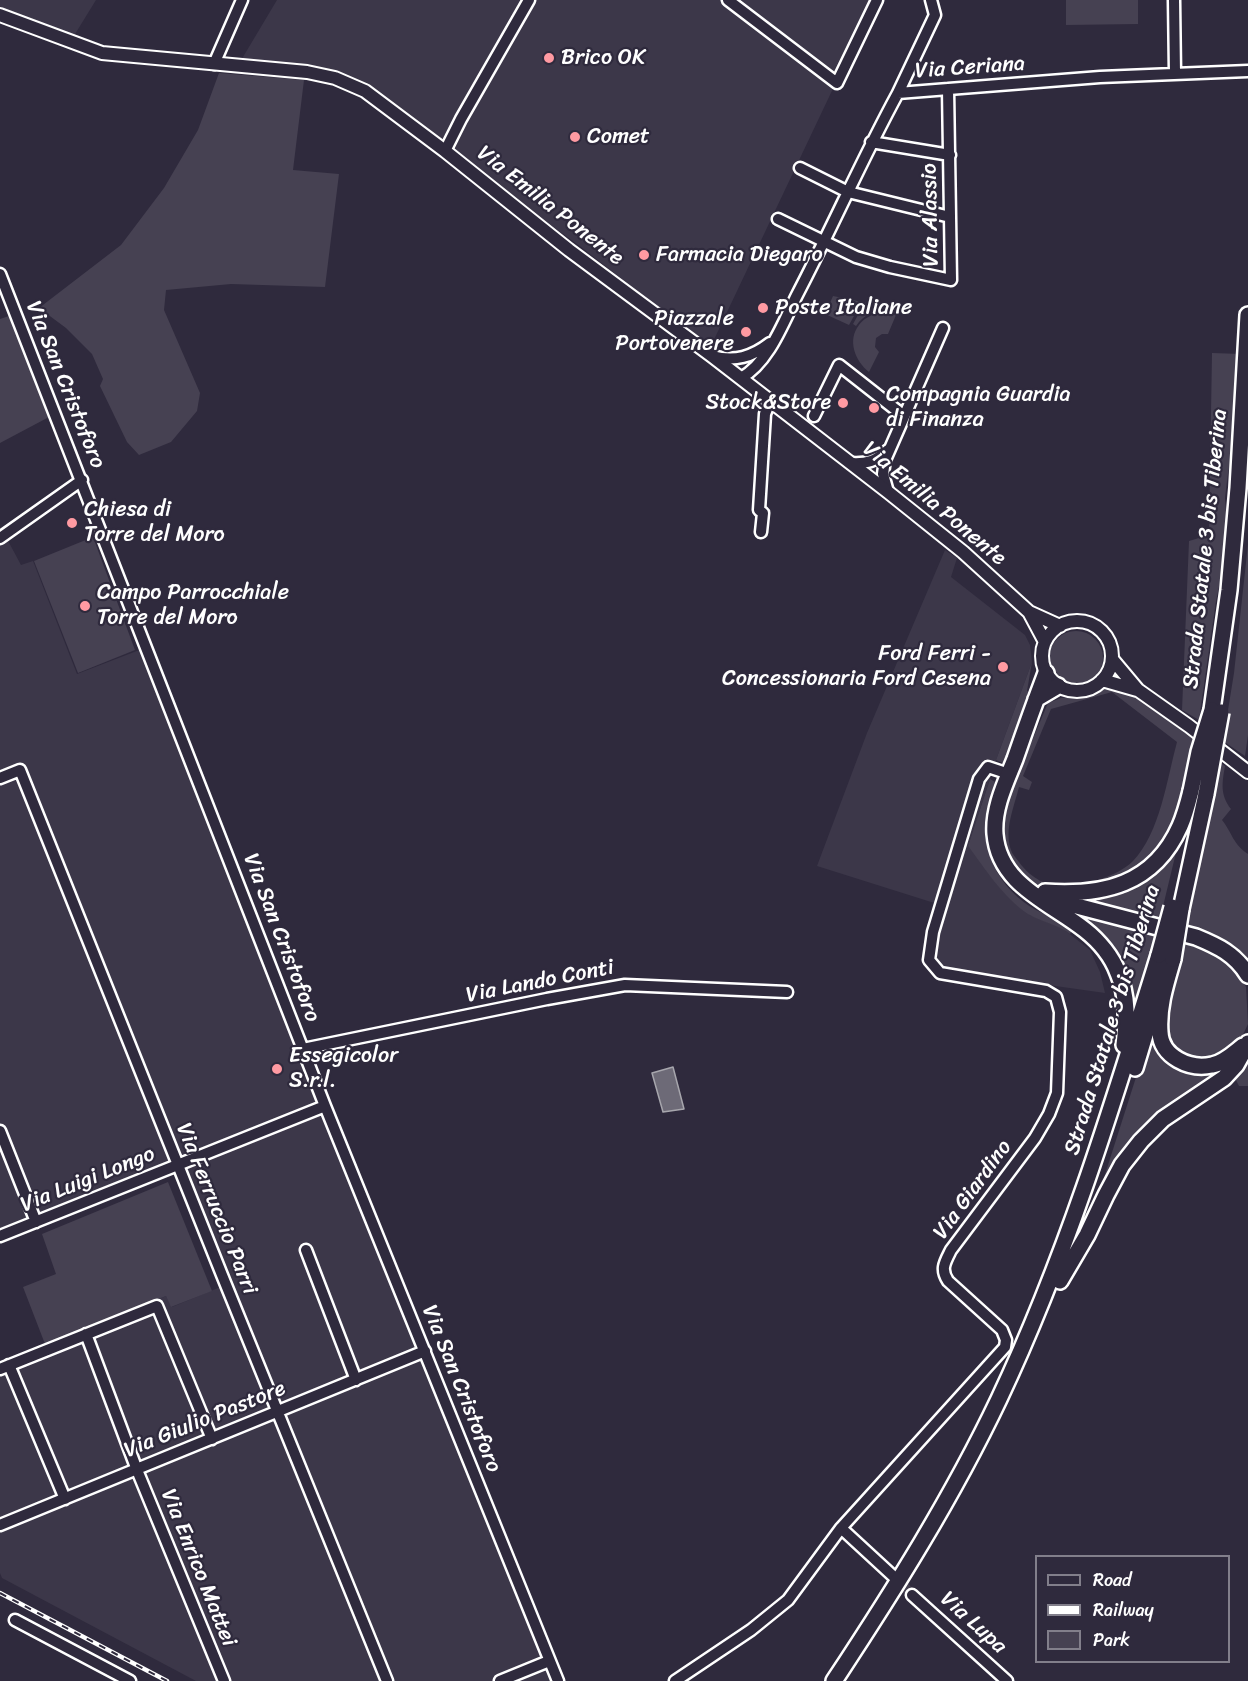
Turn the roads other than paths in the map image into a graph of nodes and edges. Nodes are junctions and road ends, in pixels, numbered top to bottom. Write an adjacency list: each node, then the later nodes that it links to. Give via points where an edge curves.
1 (242, 0): 8 (street)
2 (529, 0): 14 (street)
3 (728, 0): 4 (street, via 837,83)
4 (877, 0)
5 (931, 0): 12 (street, via 935,15)
6 (1174, 0): 10 (street)
7 (0, 15): 8 (main road, Via Emilia Ponente, via 102,53)
8 (214, 64): 14 (main road, Via Emilia Ponente, via 307,72 348,82)
9 (1248, 70): 10 (street, Via Ceriana)
10 (1175, 73): 11 (street, Via Ceriana)
11 (948, 89): 12 (street, Via Ceriana); 15 (street, Via Alassio)
12 (898, 93): 13 (street, Via Ceriana)
13 (871, 142): 15 (street); 17 (street, Via Ceriana)
14 (445, 151): 25 (main road, Via Emilia Ponente, via 578,257)
15 (950, 155): 18 (street, Via Alassio)
16 (800, 168): 17 (street)
17 (848, 192): 18 (street); 20 (street, Via Ceriana)
18 (950, 217): 20 (street, Via Alassio, via 951,280 867,260)
19 (778, 219): 20 (street)
20 (825, 242): 24 (street, Via Ceriana)
21 (0, 274): 36 (street, Via San Cristoforo)
22 (1248, 315): 50 (highway, Strada Statale 3 bis Tiberina, via 1238,488)
23 (943, 328): 32 (street)
24 (774, 339): 26 (street, Via Ceriana); 27 (street, Via Ceriana)
25 (712, 356): 26 (street); 28 (main road, Via Emilia Ponente)
26 (747, 357): 28 (street, via 741,365)
27 (756, 368): 28 (street, Via Ceriana); 29 (street)
28 (740, 378): 29 (main road, Via Emilia Ponente)
29 (756, 390): 30 (main road, Via Emilia Ponente)
30 (770, 401): 34 (main road, Via Emilia Ponente); 39 (street, via 765,414)
31 (814, 416): 32 (street, via 839,364)
32 (904, 416): 33 (street)
33 (884, 456): 34 (street, via 867,463); 35 (street); 37 (street)
34 (851, 462): 35 (main road, Via Emilia Ponente)
35 (869, 477): 37 (main road, Via Emilia Ponente)
36 (82, 480): 40 (street); 60 (street, Via San Cristoforo)
37 (888, 492): 41 (main road, Via Emilia Ponente)
38 (1248, 495): 50 (highway, Strada Statale 3 bis Tiberina, via 1238,591)
39 (761, 532)
40 (0, 538)
41 (1029, 612): 42 (main road, Via Emilia Ponente); 43 (main road, Via Emilia Ponente)
42 (1060, 626): 43 (main road); 44 (main road, via 1074,622 1095,627 1107,640)
43 (1045, 642): 45 (main road, via 1042,663)
44 (1112, 659): 46 (main road); 48 (main road)
45 (1046, 673): 47 (main road); 49 (highway)
46 (1102, 680): 47 (main road, via 1081,691); 48 (main road)
47 (1058, 686): 49 (highway)
48 (1138, 690): 51 (main road)
49 (1036, 699): 52 (highway)
50 (1216, 711): 54 (highway, bridge, via 1199,752)
51 (1248, 772)
52 (1009, 774): 55 (highway, via 995,832 999,853 1009,873); 78 (street, Via Giardino, via 988,767 979,779 928,960 940,973 1046,991 1056,998 1060,1012 1057,1093 1049,1114 944,1264 943,1274 948,1281 1002,1330 1005,1347)
53 (0, 778): 64 (street, Via Ferruccio Parri, via 20,770)
54 (1198, 792): 55 (highway, via 1165,850 1147,870 1127,882 1086,893); 56 (highway, Strada Statale 3 bis Tiberina, bridge)
55 (1024, 888): 57 (highway, via 1068,905 1196,937 1219,946 1239,961); 62 (highway, via 1085,930 1105,950 1118,973 1126,999 1127,1022)
56 (1166, 957): 59 (highway, via 1159,1012 1160,1035 1167,1050 1179,1061 1195,1066 1213,1065); 62 (highway, Strada Statale 3 bis Tiberina); 68 (highway, Strada Statale 3 bis Tiberina, via 1114,1136)
57 (1248, 975)
58 (787, 992): 60 (street, Via Lando Conti, via 626,985)
59 (1248, 1043): 68 (highway, via 1224,1078 1163,1119 1122,1165)
60 (303, 1049): 61 (street, Via San Cristoforo)
61 (325, 1106): 64 (street, Via Luigi Longo); 70 (street, Via San Cristoforo)
62 (1108, 1121): 89 (highway, Strada Statale 3 bis Tiberina, via 1051,1277 988,1420 922,1543)
63 (0, 1131): 65 (street)
64 (177, 1165): 65 (street, Via Luigi Longo); 73 (street, Via Ferruccio Parri)
65 (36, 1222): 66 (street, Via Luigi Longo)
66 (0, 1236)
67 (306, 1250): 72 (street)
68 (1060, 1281): 90 (highway, Strada Statale 3 bis Tiberina, via 977,1464 930,1548)
69 (86, 1334): 71 (street); 74 (street, via 157,1306); 75 (street, Via Enrico Mattei)
70 (425, 1351): 72 (street, Via Giulio Pastore); 82 (street, Via San Cristoforo)
71 (4, 1367): 76 (street)
72 (356, 1380): 73 (street, Via Giulio Pastore)
73 (278, 1412): 74 (street, Via Giulio Pastore); 85 (street, Via Ferruccio Parri)
74 (212, 1439): 75 (street, Via Giulio Pastore)
75 (137, 1470): 76 (street, Via Giulio Pastore); 84 (street, Via Enrico Mattei)
76 (65, 1499): 77 (street, Via Giulio Pastore)
77 (0, 1525)
78 (841, 1528): 79 (street); 88 (street, Via Giardino, via 788,1600)
79 (893, 1576)
80 (912, 1595): 91 (street, Via Lupa)
81 (15, 1620): 83 (street)
82 (549, 1661): 86 (street); 87 (street, Via San Cristoforo)
83 (130, 1681)
84 (224, 1681)
85 (387, 1681)
86 (500, 1681)
87 (558, 1681)
88 (675, 1681)
89 (834, 1681)
90 (845, 1681)
91 (1007, 1681)

